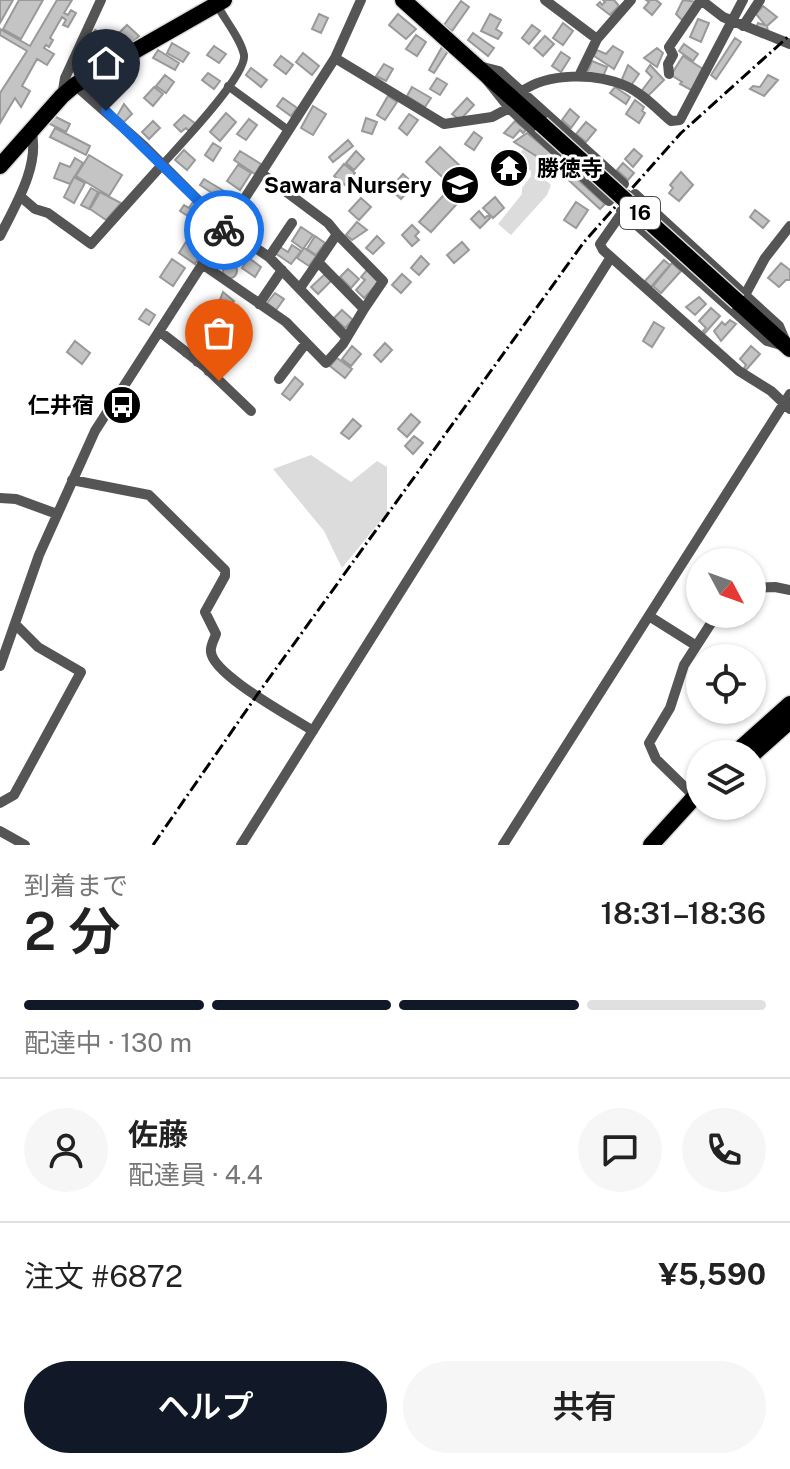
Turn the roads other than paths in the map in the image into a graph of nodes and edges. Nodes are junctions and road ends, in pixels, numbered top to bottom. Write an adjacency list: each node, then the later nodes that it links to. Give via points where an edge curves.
1 (101, 0): 19 (street, via 65,78)
2 (361, 0): 14 (street)
3 (403, 0): 15 (main road, 16)
4 (545, 0): 12 (street)
5 (631, 0): 12 (street)
6 (701, 0): 10 (street); 16 (street, via 669,47)
7 (743, 0): 10 (street)
8 (760, 0): 11 (street)
9 (220, 2): 18 (street, via 244,56); 19 (main road)
10 (731, 21): 11 (street); 17 (street, via 680,120 671,121 623,84)
11 (743, 26): 13 (street)
12 (597, 39): 17 (street)
13 (790, 44)
14 (335, 58): 21 (street, via 444,124 473,122); 23 (street)
15 (475, 65): 20 (street, via 499,71); 21 (street); 40 (main road, 16, bridge)
16 (669, 74)
17 (579, 76): 20 (street, via 539,82)
18 (228, 86): 23 (street); 25 (street)
19 (68, 90): 22 (main road); 25 (street, via 144,146)
20 (521, 92): 21 (street, via 624,184 609,201)
21 (509, 108)
22 (31, 130): 24 (main road); 27 (street, via 35,141)
23 (288, 130): 26 (street)
24 (0, 166)
25 (161, 166): 27 (street, via 91,244); 31 (street)
26 (261, 173): 31 (street); 32 (street)
27 (21, 197): 33 (street)
28 (621, 211): 35 (street, via 600,244); 40 (street, via 635,194); 46 (street, via 767,341)
29 (292, 223): 34 (street)
30 (790, 226): 40 (street)
31 (226, 228): 34 (street); 37 (street)
32 (337, 234): 36 (street); 42 (street, via 383,281)
33 (0, 236)
34 (269, 257): 38 (street)
35 (611, 257): 48 (street, via 739,371); 62 (street)
36 (318, 262): 39 (street); 42 (street)
37 (202, 264): 41 (street); 43 (street)
38 (282, 270): 39 (street); 41 (street)
39 (300, 288): 44 (street)
40 (741, 298): 46 (main road, 16)
41 (259, 304): 45 (street)
42 (364, 309): 44 (street)
43 (159, 331): 49 (street); 50 (street, via 95,431)
44 (346, 337): 45 (street, via 326,363)
45 (306, 343): 47 (street)
46 (789, 348)
47 (279, 379)
48 (788, 402): 55 (street)
49 (251, 411)
50 (72, 480): 52 (street); 62 (street, via 149,495 225,570 205,612 216,634 212,657 228,675)
51 (0, 498): 52 (street)
52 (57, 514): 56 (street)
53 (766, 587): 54 (street)
54 (790, 590)
55 (649, 616): 57 (street); 71 (street)
56 (15, 624): 59 (street); 66 (street, via 38,647 81,672 14,795)
57 (693, 644)
58 (686, 661): 65 (street, via 670,708 649,743 656,759)
59 (0, 666)
60 (790, 704): 63 (main road)
61 (790, 721): 64 (main road)
62 (313, 731): 70 (street)
63 (750, 740)
64 (766, 742)
65 (686, 784)
66 (0, 803)
67 (686, 809): 72 (main road)
68 (0, 831): 69 (street)
69 (25, 845)
70 (241, 845)
71 (503, 845)
72 (651, 845)

